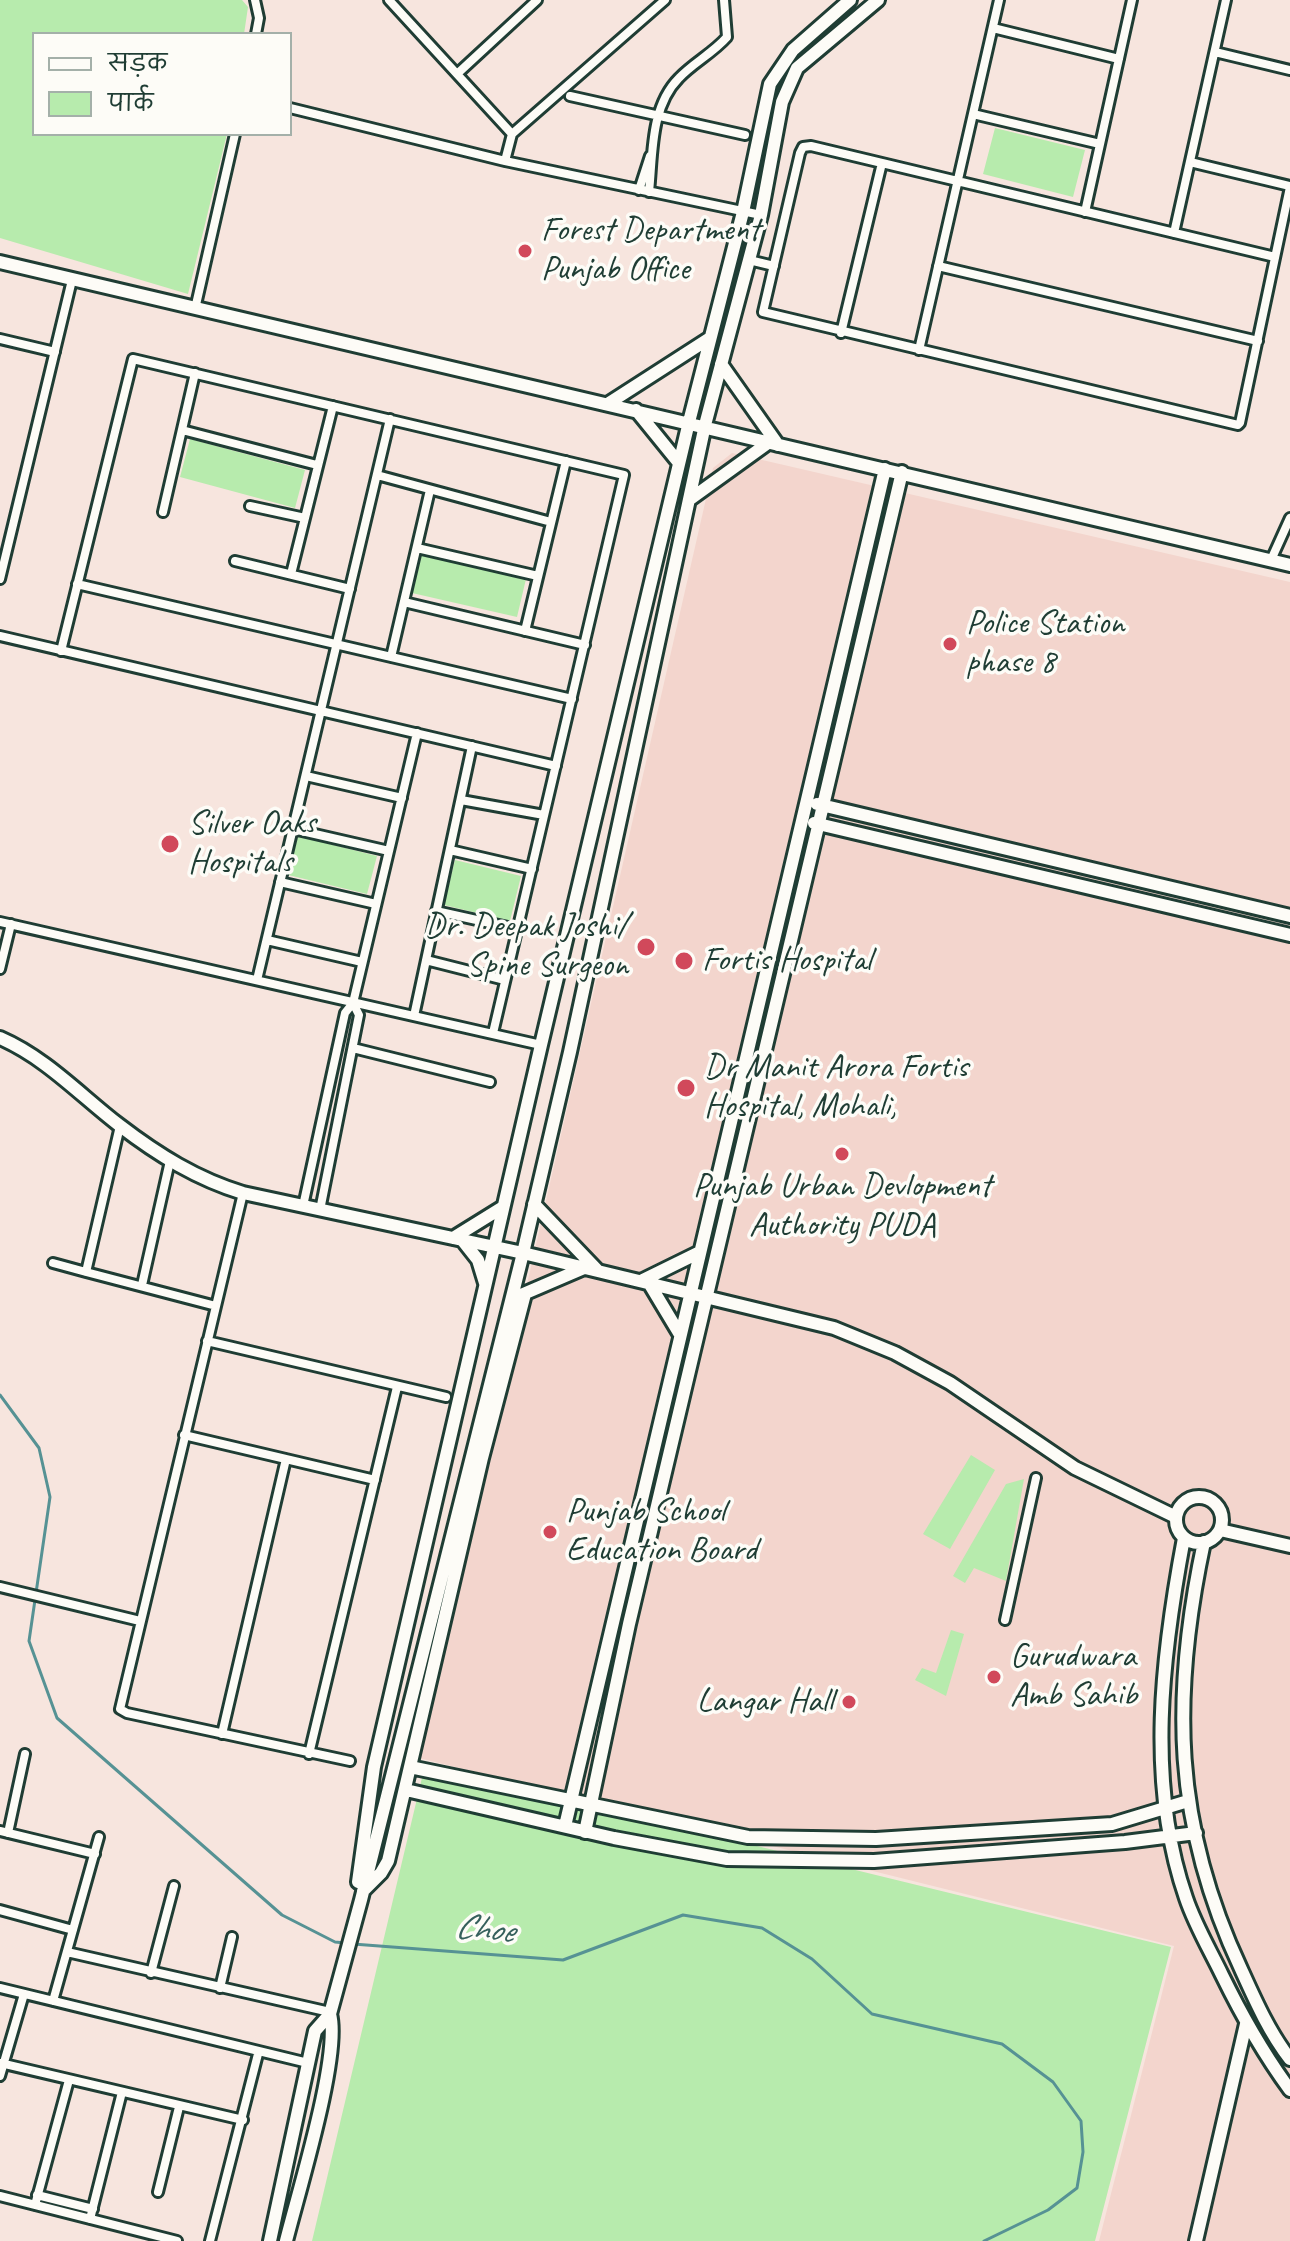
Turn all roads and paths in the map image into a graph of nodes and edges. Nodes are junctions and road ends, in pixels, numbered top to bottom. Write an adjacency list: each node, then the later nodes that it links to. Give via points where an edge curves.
1 (255, 0): 12 (street)
2 (389, 0): 16 (street)
3 (537, 0): 16 (street)
4 (665, 0): 21 (street)
5 (724, 0): 20 (street, via 727,37 671,86)
6 (850, 0): 33 (street, via 793,50 770,84)
7 (878, 0): 35 (street, via 797,68 787,84)
8 (999, 0): 11 (street)
9 (1132, 0): 14 (street)
10 (1226, 0): 13 (street)
11 (993, 28): 14 (street); 19 (street)
12 (256, 32)
13 (1215, 52): 15 (street); 27 (street)
14 (1119, 59): 24 (street)
15 (1290, 70)
16 (457, 74): 21 (street)
17 (570, 96): 20 (street)
18 (292, 108): 26 (street)
19 (973, 114): 24 (street); 29 (street)
20 (659, 116): 22 (street); 25 (street)
21 (512, 134): 26 (street)
22 (745, 135)
23 (235, 136): 43 (street)
24 (1100, 144): 34 (street)
25 (650, 156): 31 (street); 32 (street)
26 (505, 161): 31 (street)
27 (1190, 162): 30 (street); 36 (street)
28 (882, 163): 29 (street); 40 (street, via 803,147); 44 (street)
29 (958, 180): 34 (street); 41 (street)
30 (1290, 186): 37 (street)
31 (639, 190): 32 (street)
32 (649, 192): 33 (street)
33 (743, 212): 35 (street); 45 (street)
34 (1085, 212): 36 (street)
35 (761, 215): 38 (street)
36 (1174, 233): 37 (street)
37 (1275, 257): 47 (street)
38 (749, 260): 40 (street); 50 (street)
39 (0, 262): 42 (street)
40 (774, 266): 44 (street, via 763,312)
41 (938, 266): 47 (street); 48 (street)
42 (72, 280): 43 (street); 49 (street)
43 (195, 309): 52 (street)
44 (841, 333): 48 (street)
45 (710, 338): 52 (street); 56 (street)
46 (0, 339): 49 (street)
47 (1258, 341): 48 (street, via 1237,425)
48 (919, 350)
49 (55, 352): 74 (street)
50 (721, 364): 57 (street); 59 (street)
51 (195, 373): 53 (street); 58 (street); 81 (street, via 130,361)
52 (609, 403): 54 (street)
53 (333, 406): 55 (street); 62 (street)
54 (635, 409): 56 (street); 61 (street)
55 (390, 419): 60 (street); 65 (street)
56 (689, 422): 57 (street); 61 (street)
57 (705, 425): 59 (street); 67 (street)
58 (182, 430): 62 (street); 69 (street)
59 (773, 444): 63 (street); 67 (street)
60 (566, 461): 72 (street); 87 (street, via 625,477)
61 (679, 463): 129 (street)
62 (317, 465): 70 (street)
63 (885, 469): 64 (street); 98 (street)
64 (902, 472): 75 (street); 99 (street)
65 (377, 475): 66 (street); 82 (street)
66 (430, 490): 72 (street); 73 (street)
67 (689, 500): 135 (street)
68 (250, 506): 70 (street)
69 (163, 512)
70 (305, 518): 78 (street)
71 (1290, 518): 75 (street)
72 (551, 522): 79 (street)
73 (417, 548): 79 (street); 83 (street)
74 (3, 557): 80 (street)
75 (1271, 560): 77 (street)
76 (235, 561): 78 (street)
77 (1290, 565)
78 (291, 574): 82 (street)
79 (538, 576): 84 (street)
80 (0, 579)
81 (77, 584): 86 (street); 88 (street)
82 (350, 589): 86 (street)
83 (404, 602): 84 (street); 89 (street)
84 (525, 631): 87 (street)
85 (0, 636): 88 (street)
86 (337, 644): 89 (street); 91 (street)
87 (585, 645): 90 (street)
88 (61, 651): 91 (street)
89 (391, 657): 90 (street)
90 (572, 699): 94 (street)
91 (321, 711): 92 (street); 95 (street)
92 (417, 733): 93 (street); 96 (street)
93 (472, 746): 94 (street); 97 (street)
94 (556, 766): 100 (street)
95 (306, 776): 96 (street); 103 (street)
96 (402, 798): 106 (street)
97 (461, 800): 100 (street); 105 (street)
98 (806, 801): 99 (street); 101 (street)
99 (824, 805): 102 (street); 104 (street)
100 (544, 815): 108 (street)
101 (801, 820): 102 (street); 142 (street)
102 (819, 824): 107 (street); 152 (street)
103 (293, 829): 106 (street); 109 (street)
104 (955, 837): 107 (street); 110 (street)
105 (450, 850): 108 (street); 112 (street)
106 (389, 851): 111 (street)
107 (951, 855): 114 (street)
108 (532, 869): 117 (street)
109 (280, 882): 111 (street); 119 (street)
110 (1229, 902): 113 (street); 114 (street)
111 (376, 904): 121 (street)
112 (436, 911): 117 (street); 120 (street)
113 (1290, 916)
114 (1225, 919): 118 (street)
115 (0, 922): 116 (street)
116 (11, 924): 122 (street); 123 (street)
117 (517, 929): 124 (street)
118 (1290, 935)
119 (267, 940): 121 (street); 123 (street)
120 (426, 960): 124 (street); 126 (street)
121 (362, 962): 125 (street)
122 (0, 969)
123 (257, 980): 125 (street)
124 (505, 980): 127 (street)
125 (353, 1003): 126 (street); 130 (street, via 359,1015); 136 (street, via 345,1013)
126 (414, 1016): 127 (street)
127 (493, 1033): 129 (street)
128 (0, 1038): 132 (street, via 30,1051)
129 (541, 1045): 137 (street)
130 (353, 1048): 131 (street); 138 (street)
131 (490, 1082)
132 (120, 1126): 133 (street); 146 (street)
133 (170, 1161): 134 (street); 148 (street)
134 (243, 1193): 136 (street); 154 (street)
135 (534, 1204): 141 (street); 145 (street)
136 (303, 1206): 138 (street)
137 (503, 1207): 139 (street); 140 (street)
138 (320, 1210): 139 (street)
139 (458, 1240): 140 (street); 149 (street, via 478,1260)
140 (494, 1247): 141 (street); 149 (street)
141 (523, 1253): 144 (street); 153 (street)
142 (698, 1253): 147 (street); 150 (street)
143 (53, 1263): 146 (street)
144 (584, 1268): 145 (street); 151 (street)
145 (598, 1271): 147 (street)
146 (86, 1272): 148 (street)
147 (645, 1282): 150 (street); 155 (street)
148 (142, 1285): 154 (street)
149 (486, 1286): 195 (street, via 374,1767 356,1891)
150 (689, 1292): 152 (street); 155 (street)
151 (525, 1294): 153 (street); 181 (street)
152 (708, 1297): 164 (street); 165 (street, via 834,1328 895,1353 950,1383 1075,1468)
153 (512, 1299): 195 (street)
154 (216, 1306): 156 (street)
155 (679, 1333): 163 (street)
156 (207, 1341): 157 (street); 159 (street)
157 (397, 1387): 158 (street); 162 (street)
158 (446, 1397)
159 (184, 1435): 160 (street); 173 (street)
160 (286, 1459): 162 (street); 175 (street)
161 (1036, 1478): 172 (street)
162 (375, 1480): 179 (street)
163 (643, 1490): 164 (street); 171 (street)
164 (660, 1495): 174 (street)
165 (1176, 1517): 166 (street, via 1182,1504 1202,1497 1219,1509); 167 (street)
166 (1220, 1530): 168 (street); 169 (street)
167 (1184, 1538): 168 (street); 186 (street, via 1163,1670)
168 (1204, 1542): 183 (street, via 1189,1611 1181,1690)
169 (1290, 1546)
170 (0, 1587): 173 (street)
171 (612, 1620): 174 (street); 176 (street)
172 (1005, 1620)
173 (140, 1621): 175 (street, via 120,1705 123,1712)
174 (629, 1624): 177 (street)
175 (222, 1734): 179 (street)
176 (581, 1746): 177 (street); 184 (street)
177 (601, 1751): 185 (street)
178 (25, 1754): 188 (street)
179 (309, 1754): 180 (street)
180 (350, 1761)
181 (410, 1767): 182 (street); 184 (street)
182 (406, 1790): 187 (street); 195 (street, via 385,1869)
183 (1188, 1801): 186 (street); 190 (street)
184 (570, 1802): 185 (street); 187 (street)
185 (590, 1806): 186 (street, via 737,1836 876,1839 1112,1824); 189 (street)
186 (1166, 1808): 191 (street)
187 (565, 1826): 189 (street)
188 (4, 1832): 193 (street)
189 (585, 1832): 191 (street, via 715,1858 780,1861 874,1861)
190 (1196, 1833): 191 (street); 208 (street, via 1215,1914 1264,2018)
191 (1171, 1836): 206 (street, via 1186,1898)
192 (99, 1837): 193 (street)
193 (95, 1854): 197 (street)
194 (174, 1886): 200 (street)
195 (362, 1895): 205 (street)
196 (0, 1910): 197 (street)
197 (73, 1930): 199 (street)
198 (232, 1937): 202 (street)
199 (67, 1952): 200 (street); 204 (street)
200 (151, 1973): 202 (street)
201 (0, 1988): 203 (street)
202 (220, 1988): 205 (street)
203 (24, 1994): 204 (street); 209 (street)
204 (53, 2001): 207 (street)
205 (330, 2013): 210 (street, via 315,2031); 222 (street, via 334,2031 326,2077)
206 (1246, 2024): 213 (street); 226 (street)
207 (258, 2054): 210 (street); 216 (street)
208 (1290, 2059)
209 (2, 2063): 211 (street); 212 (street)
210 (308, 2063): 225 (street)
211 (0, 2076)
212 (69, 2080): 214 (street); 218 (street)
213 (1290, 2090)
214 (122, 2092): 215 (street); 221 (street)
215 (179, 2107): 216 (street); 217 (street)
216 (243, 2120): 224 (street)
217 (158, 2192)
218 (37, 2195): 220 (street); 221 (street)
219 (0, 2196): 220 (street)
220 (35, 2205): 221 (street)
221 (92, 2214): 223 (street)
222 (286, 2240)
223 (177, 2241)
224 (210, 2241)
225 (270, 2241)
226 (1196, 2241)

